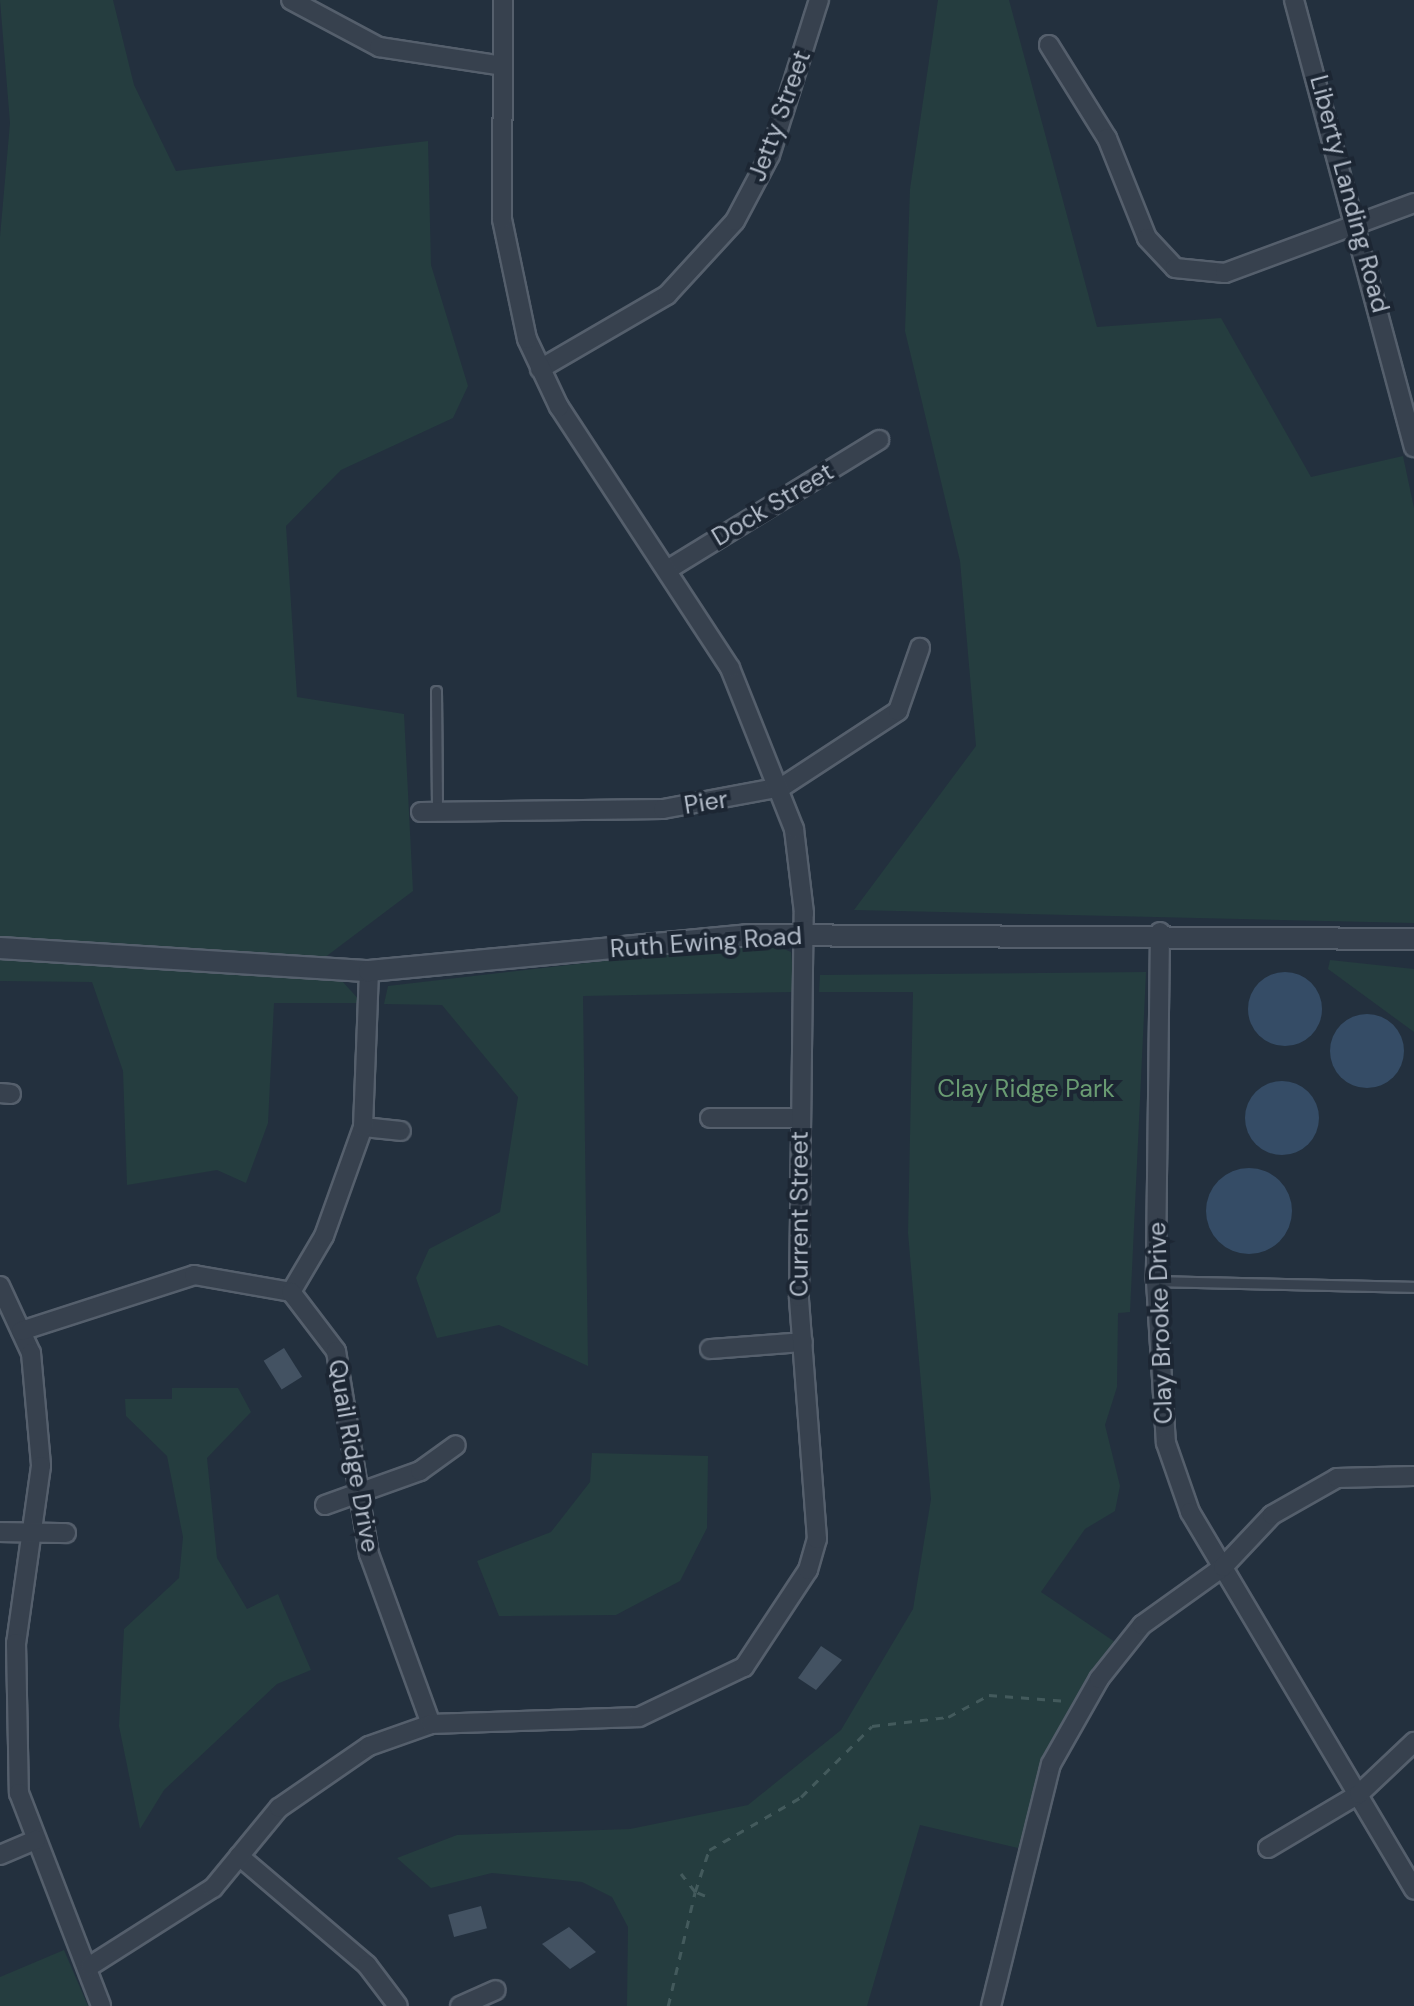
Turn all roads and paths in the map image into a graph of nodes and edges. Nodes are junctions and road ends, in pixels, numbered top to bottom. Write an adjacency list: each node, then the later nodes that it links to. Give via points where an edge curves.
1 (291, 0): 6 (street, via 379,47)
2 (503, 0): 6 (street, Current Street)
3 (819, 0): 9 (street, Jetty Street, via 770,156 712,251 668,295)
4 (1294, 0): 8 (street, Liberty Landing Road)
5 (1049, 45): 8 (street, via 1107,138 1147,238 1174,268 1226,274)
6 (503, 66): 9 (street, Current Street, via 505,250)
7 (1414, 203): 8 (street)
8 (1359, 224): 10 (street, Liberty Landing Road)
9 (540, 369): 12 (street, Current Street)
10 (1413, 434)
11 (879, 440): 12 (street, Dock Street)
12 (667, 570): 15 (street, Current Street, via 730,668)
13 (920, 648): 15 (street, Pier, via 898,712)
14 (436, 692): 16 (lane)
15 (782, 787): 16 (street, Pier, via 663,809); 18 (street, Current Street, via 802,871)
16 (429, 812)
17 (1160, 932): 18 (street, Ruth Ewing Road); 19 (street, Ruth Ewing Road); 26 (street, Clay Brooke Drive)
18 (804, 934): 21 (street, Ruth Ewing Road); 23 (street, Current Street)
19 (1414, 940)
20 (0, 948): 21 (street, Ruth Ewing Road)
21 (369, 971): 24 (street)
22 (710, 1118): 23 (street)
23 (800, 1118): 31 (street, Current Street)
24 (363, 1127): 25 (street); 29 (street, via 324,1236)
25 (401, 1132)
26 (1156, 1281): 28 (lane); 40 (street, Clay Brooke Drive, via 1166,1443 1190,1512)
27 (0, 1286): 30 (street)
28 (1414, 1287)
29 (291, 1292): 30 (street, via 194,1274); 35 (street, Quail Ridge Drive, via 336,1351)
30 (21, 1332): 39 (street, via 32,1353 41,1466)
31 (803, 1342): 32 (street); 42 (street, Current Street, via 817,1539 808,1570 744,1667 638,1718)
32 (710, 1349)
33 (456, 1445): 35 (street, via 420,1471)
34 (1414, 1476): 40 (street, via 1338,1478 1272,1515)
35 (360, 1488): 36 (street); 42 (street, Quail Ridge Drive, via 369,1554)
36 (325, 1504)
37 (0, 1532): 39 (street)
38 (66, 1533): 39 (street)
39 (31, 1536): 45 (street, via 16,1643 19,1793)
40 (1222, 1566): 44 (street, Clay Brooke Drive); 59 (street, via 1142,1625 1051,1764)
41 (1068, 1702): 51 (path, via 989,1695 948,1718 872,1726 800,1796 709,1850)
42 (431, 1724): 48 (street, Current Street, via 354,1756 279,1808)
43 (1414, 1742): 44 (street)
44 (1359, 1794): 46 (street); 50 (street, Clay Brooke Drive)
45 (36, 1840): 47 (street); 53 (street)
46 (1268, 1848)
47 (0, 1855)
48 (240, 1856): 53 (street, Current Street, via 212,1888); 56 (street, via 367,1965)
49 (681, 1874): 51 (path)
50 (1414, 1889)
51 (695, 1892): 52 (path); 58 (path)
52 (706, 1896)
53 (90, 1966): 55 (street)
54 (496, 1990): 57 (street)
55 (101, 2006)
56 (398, 2006)
57 (460, 2006)
58 (668, 2006)
59 (991, 2006)

